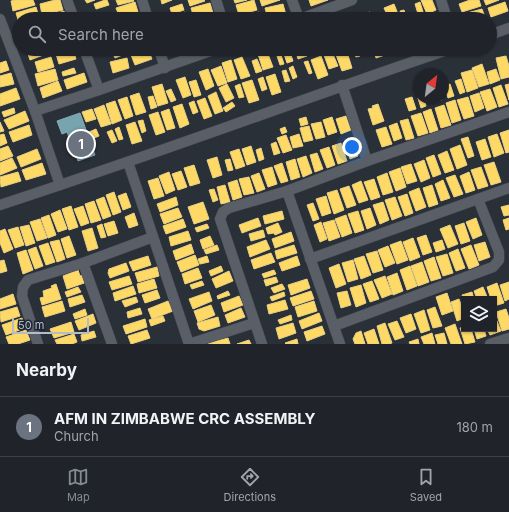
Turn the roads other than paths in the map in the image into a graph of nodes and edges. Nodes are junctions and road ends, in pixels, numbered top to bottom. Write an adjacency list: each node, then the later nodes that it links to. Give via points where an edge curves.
1 (67, 0): 7 (street)
2 (142, 0): 8 (street)
3 (216, 0): 9 (street)
4 (292, 0): 10 (street)
5 (352, 0): 11 (street)
6 (441, 0): 12 (street)
7 (71, 12)
8 (146, 12)
9 (220, 12)
10 (297, 12)
11 (319, 12)
12 (445, 12)
13 (0, 19): 16 (street)
14 (509, 28): 15 (street)
15 (497, 32)
16 (12, 51)
17 (14, 56): 25 (street)
18 (87, 56): 24 (street)
19 (161, 56): 22 (street)
20 (197, 56): 22 (street)
21 (429, 56): 23 (street)
22 (165, 68): 24 (street)
23 (342, 85): 27 (street); 28 (street)
24 (99, 90): 25 (street)
25 (35, 111): 29 (street)
26 (509, 112): 27 (street)
27 (367, 161): 31 (street)
28 (128, 162): 29 (street); 34 (street)
29 (60, 185): 33 (street)
30 (509, 188): 32 (street)
31 (287, 191): 35 (street); 37 (street, via 229,208 223,212 220,219)
32 (478, 199): 35 (street); 38 (street, via 499,252 499,260 493,267)
33 (0, 205)
34 (153, 237): 36 (street); 42 (street)
35 (310, 259): 38 (street)
36 (83, 263): 40 (street, via 28,280 23,287 22,296); 41 (street)
37 (254, 323): 42 (street); 43 (street)
38 (334, 326): 44 (street)
39 (509, 338): 45 (street)
40 (38, 344)
41 (112, 344)
42 (189, 344)
43 (262, 344)
44 (340, 344)
45 (490, 344)

